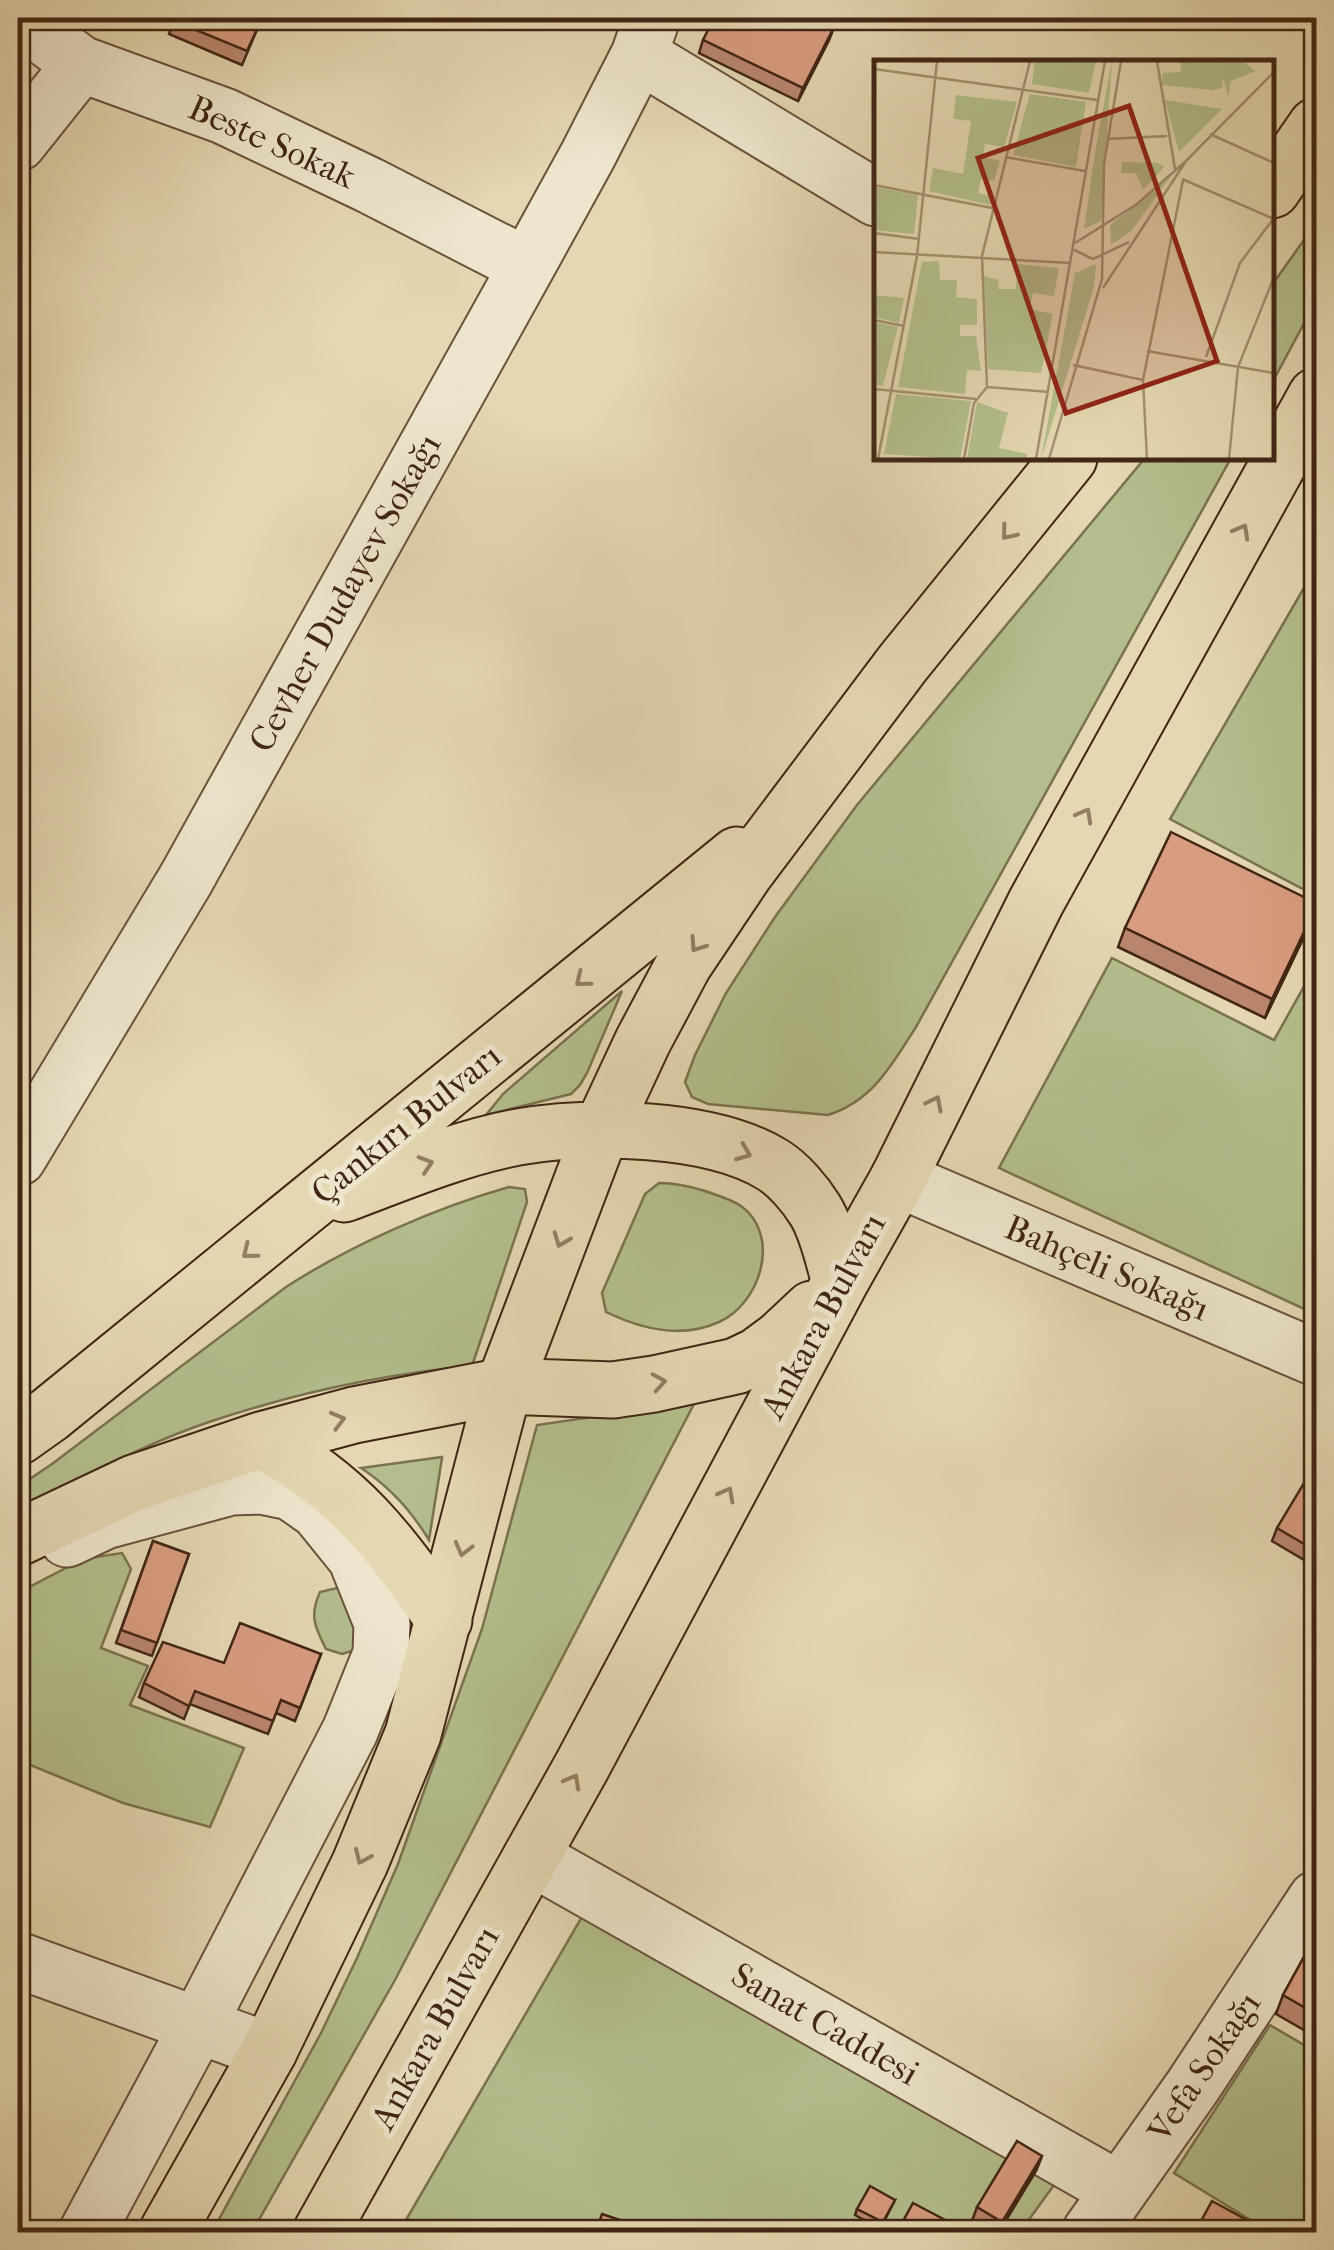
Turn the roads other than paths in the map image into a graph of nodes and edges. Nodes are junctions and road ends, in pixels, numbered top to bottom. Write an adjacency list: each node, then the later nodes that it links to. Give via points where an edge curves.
1 (18, 18): 3 (street, Beste Sokak)
2 (646, 36): 7 (street); 8 (street, Cevher Dudayev Sokağı)
3 (80, 64): 5 (street); 8 (street, Beste Sokak, via 224,116)
4 (1316, 126): 6 (main road)
5 (18, 143)
6 (1274, 187)
7 (874, 197)
8 (527, 266): 13 (street, Cevher Dudayev Sokağı, via 186,878)
9 (1316, 396): 14 (main road, Ankara Bulvarı, one-way to 9, via 1036,902)
10 (1067, 460): 11 (main road, one-way to 11)
11 (794, 808): 12 (main road, one-way to 12, via 684,964); 15 (main road, Çankırı Bulvarı, one-way to 15)
12 (601, 1132): 15 (main road, one-way to 12, via 518,1137); 16 (main road, one-way to 16, via 704,1140 774,1166 816,1212); 18 (main road, one-way to 18)
13 (18, 1158)
14 (898, 1179): 16 (main road, Ankara Bulvarı); 17 (street, Bahçeli Sokağı)
15 (301, 1210): 19 (main road, Çankırı Bulvarı, one-way to 19)
16 (840, 1282): 18 (main road, one-way to 16, via 613,1390 736,1366 780,1339); 24 (main road, Ankara Bulvarı, one-way to 16)
17 (1316, 1358)
18 (504, 1386): 20 (main road, one-way to 18); 23 (main road, one-way to 23)
19 (18, 1437)
20 (262, 1440): 21 (main road, via 134,1483); 23 (main road, via 294,1457 361,1512)
21 (18, 1538)
22 (18, 1562): 27 (street, via 105,1521 231,1487 262,1486 291,1492 318,1511 356,1558 370,1588 382,1623 381,1654 369,1686)
23 (444, 1620): 28 (main road, one-way to 28, via 393,1787)
24 (531, 1857): 29 (street, Sanat Caddesi); 32 (main road, Ankara Bulvarı)
25 (1316, 1899): 29 (street, Vefa Sokağı)
26 (18, 1960): 27 (street)
27 (198, 2025): 28 (street); 30 (street)
28 (269, 2051): 31 (main road)
29 (1104, 2211)
30 (87, 2232)
31 (167, 2232)
32 (321, 2232)

